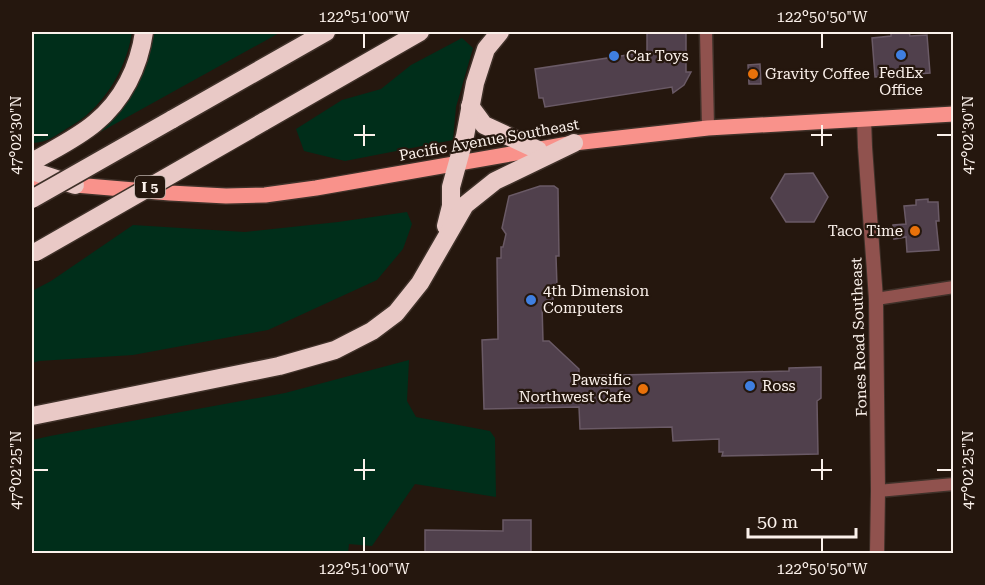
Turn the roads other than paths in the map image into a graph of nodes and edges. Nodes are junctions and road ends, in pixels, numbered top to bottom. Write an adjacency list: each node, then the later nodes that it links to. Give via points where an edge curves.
1 (144, 32): 12 (highway, via 134,71 117,100 94,124)
2 (326, 32): 17 (highway, bridge)
3 (420, 32): 19 (highway, I 5, bridge)
4 (500, 32): 6 (highway, via 486,49)
5 (706, 32): 9 (street)
6 (470, 106): 11 (highway, via 484,125); 13 (highway)
7 (954, 114): 8 (main road, Pacific Avenue Southeast)
8 (864, 119): 9 (main road, Pacific Avenue Southeast); 21 (street, Fones Road Southeast)
9 (708, 128): 10 (main road, Pacific Avenue Southeast)
10 (574, 143): 11 (main road, Pacific Avenue Southeast); 18 (highway, via 495,181 465,205)
11 (538, 150): 13 (main road, Pacific Avenue Southeast)
12 (32, 162)
13 (458, 164): 16 (main road, Pacific Avenue Southeast, via 265,195 226,196); 18 (highway)
14 (32, 171): 16 (highway)
15 (32, 180): 16 (main road, Pacific Avenue Southeast)
16 (75, 185)
17 (32, 199)
18 (441, 245): 22 (highway, via 420,283 396,313 335,350 279,366)
19 (34, 253)
20 (954, 287): 21 (street)
21 (876, 298): 24 (street, Fones Road Southeast)
22 (32, 416)
23 (954, 484): 24 (street)
24 (878, 491): 25 (street, Fones Road Southeast)
25 (877, 554)

